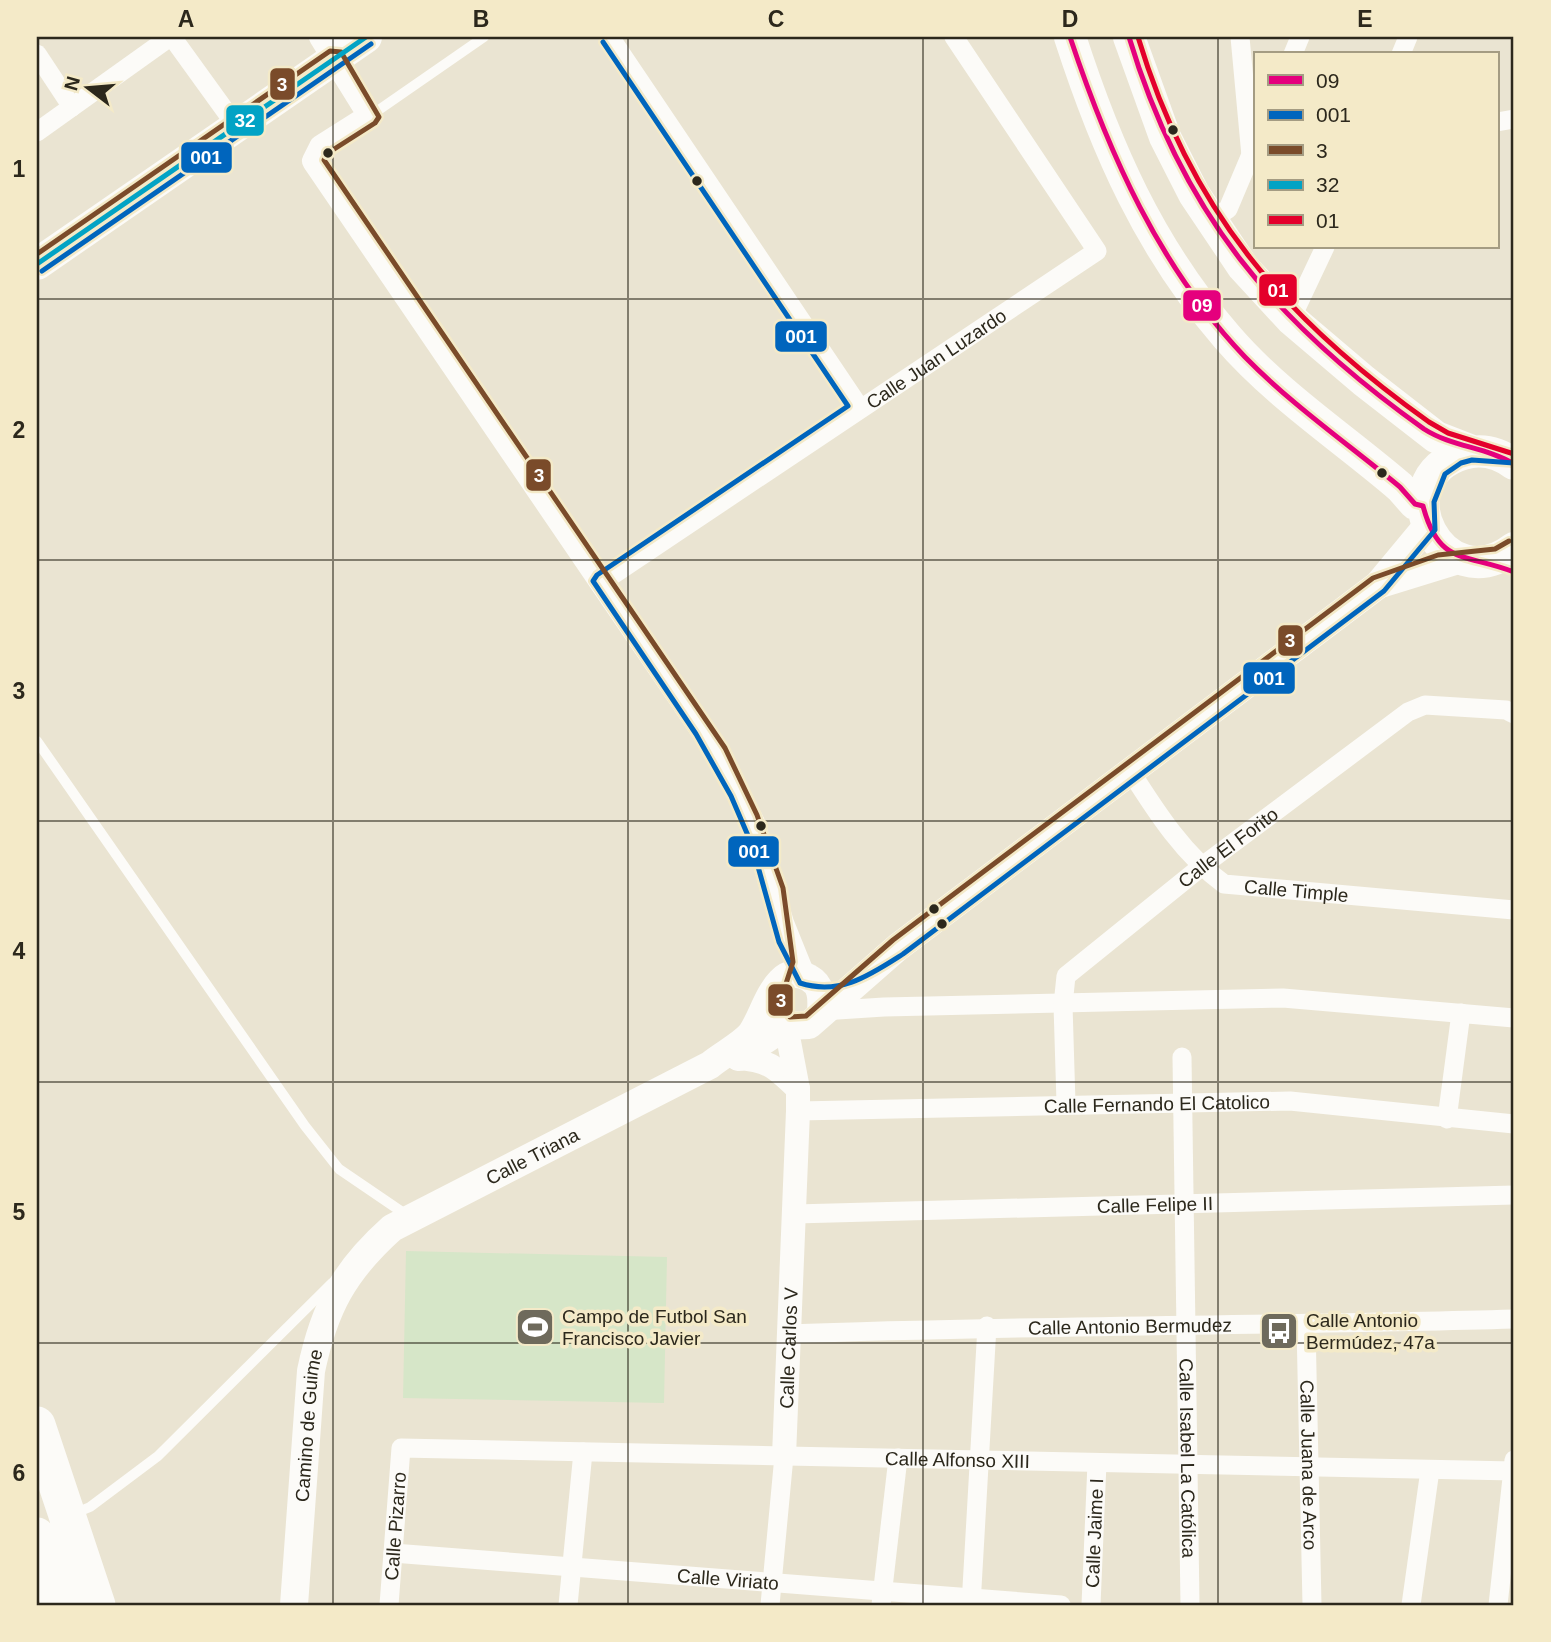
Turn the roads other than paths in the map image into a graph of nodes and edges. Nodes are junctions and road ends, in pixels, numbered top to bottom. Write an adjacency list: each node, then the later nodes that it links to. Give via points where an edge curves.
1 (171, 37): 11 (street); 13 (street)
2 (366, 37): 9 (main road)
3 (484, 37): 12 (lane)
4 (610, 37): 20 (street)
5 (954, 37): 20 (street, Calle Juan Luzardo, via 1097,251)
6 (1070, 37): 23 (main road, via 1123,181 1194,295 1228,338 1280,388 1400,487)
7 (1129, 37): 16 (main road, via 1165,136)
8 (1240, 37): 15 (street)
9 (328, 47): 12 (street); 13 (main road)
10 (37, 54): 11 (street)
11 (72, 107): 14 (street)
12 (370, 116): 27 (street, via 321,147 314,161)
13 (237, 127): 18 (main road)
14 (37, 132)
15 (1253, 150): 16 (street, via 1228,209)
16 (1211, 220): 19 (main road, via 1243,267)
17 (1325, 248): 19 (street)
18 (37, 264)
19 (1291, 319): 21 (main road, via 1436,437)
20 (860, 408): 27 (street, Calle Juan Luzardo)
21 (1472, 451): 22 (main road); 23 (main road, via 1437,469 1427,486)
22 (1511, 458)
23 (1425, 516): 25 (main road, via 1442,548); 28 (main road)
24 (1514, 548): 25 (main road, via 1498,558)
25 (1472, 560): 26 (main road); 28 (main road, via 1440,563)
26 (1514, 572)
27 (602, 582): 34 (street, via 717,752 753,823)
28 (1378, 585): 31 (main road)
29 (1514, 714): 32 (street, Calle El Forito, via 1425,705 1408,712)
30 (37, 741): 52 (lane, via 339,1169)
31 (1131, 772): 32 (street, Calle Timple); 35 (main road)
32 (1201, 867): 33 (street, Calle Timple, via 1224,884); 38 (street, Calle El Forito, via 1066,976)
33 (1514, 910)
34 (782, 923): 36 (street); 37 (street, via 784,967)
35 (898, 947): 36 (main road, via 846,978); 41 (main road)
36 (808, 977): 37 (main road, via 788,976); 41 (main road, via 822,994)
37 (772, 992): 41 (main road, via 774,1015); 43 (main road, via 750,1035)
38 (1063, 1004): 39 (street, via 1283,998); 41 (street, via 884,1007); 46 (street, Calle El Forito)
39 (1461, 1013): 40 (street); 47 (street)
40 (1514, 1018)
41 (805, 1021): 43 (main road); 44 (street, Calle Carlos V)
42 (1182, 1057): 45 (street, Calle Isabel La Católica)
43 (724, 1061): 44 (street, via 762,1060 773,1065); 52 (main road, Calle Triana)
44 (798, 1100): 46 (street, Calle Fernando El Catolico); 51 (street, Calle Carlos V)
45 (1183, 1103): 46 (street, Calle Fernando El Catolico); 47 (street, Calle Fernando El Catolico, via 1290,1101); 50 (street, Calle Isabel La Católica)
46 (1066, 1104)
47 (1447, 1119): 48 (street, Calle Fernando El Catolico)
48 (1514, 1124)
49 (1514, 1195): 50 (street, Calle Felipe II)
50 (1185, 1206): 51 (street, Calle Felipe II); 57 (street, Calle Isabel La Católica)
51 (795, 1214): 58 (street, Calle Carlos V)
52 (411, 1218): 53 (main road, Calle Triana, via 391,1228)
53 (360, 1256): 70 (lane, via 159,1456); 78 (main road, Camino de Guime, via 319,1333)
54 (1514, 1319): 55 (street, Calle Antonio Bermudez)
55 (1306, 1325): 57 (street, Calle Antonio Bermudez); 68 (street, Calle Juana de Arco)
56 (986, 1326): 57 (street, Calle Antonio Bermudez); 58 (street, Calle Antonio Bermudez); 64 (street)
57 (1187, 1327): 66 (street, Calle Isabel La Católica)
58 (787, 1334): 62 (street, Calle Carlos V)
59 (37, 1425): 70 (highway, via 57,1482)
60 (401, 1448): 61 (street, Calle Alfonso XIII); 71 (street, Calle Pizarro)
61 (583, 1452): 62 (street, Calle Alfonso XIII); 72 (street)
62 (784, 1456): 63 (street, Calle Alfonso XIII); 73 (street, Calle Carlos V)
63 (898, 1458): 64 (street, Calle Alfonso XIII); 74 (street)
64 (979, 1460): 65 (street, Calle Alfonso XIII); 75 (street)
65 (1097, 1463): 66 (street, Calle Alfonso XIII); 83 (street, Calle Jaime I)
66 (1190, 1465): 68 (street, Calle Alfonso XIII); 84 (street, Calle Isabel La Católica)
67 (1514, 1467): 69 (street, Calle Alfonso XIII); 87 (street)
68 (1308, 1468): 69 (street, Calle Alfonso XIII); 85 (street, Calle Juana de Arco)
69 (1430, 1470): 86 (street)
70 (50, 1534): 76 (highway); 77 (highway)
71 (393, 1553): 72 (street, Calle Viriato); 79 (street, Calle Pizarro)
72 (571, 1568): 73 (street, Calle Viriato); 80 (street)
73 (771, 1582): 74 (street, Calle Viriato); 81 (street, Calle Carlos V)
74 (882, 1598): 75 (street, Calle Viriato)
75 (971, 1602): 82 (street, Calle Viriato)
76 (60, 1605)
77 (97, 1605)
78 (294, 1605)
79 (389, 1605)
80 (568, 1605)
81 (770, 1605)
82 (1061, 1605)
83 (1091, 1605)
84 (1191, 1605)
85 (1311, 1605)
86 (1410, 1605)
87 (1498, 1605)

